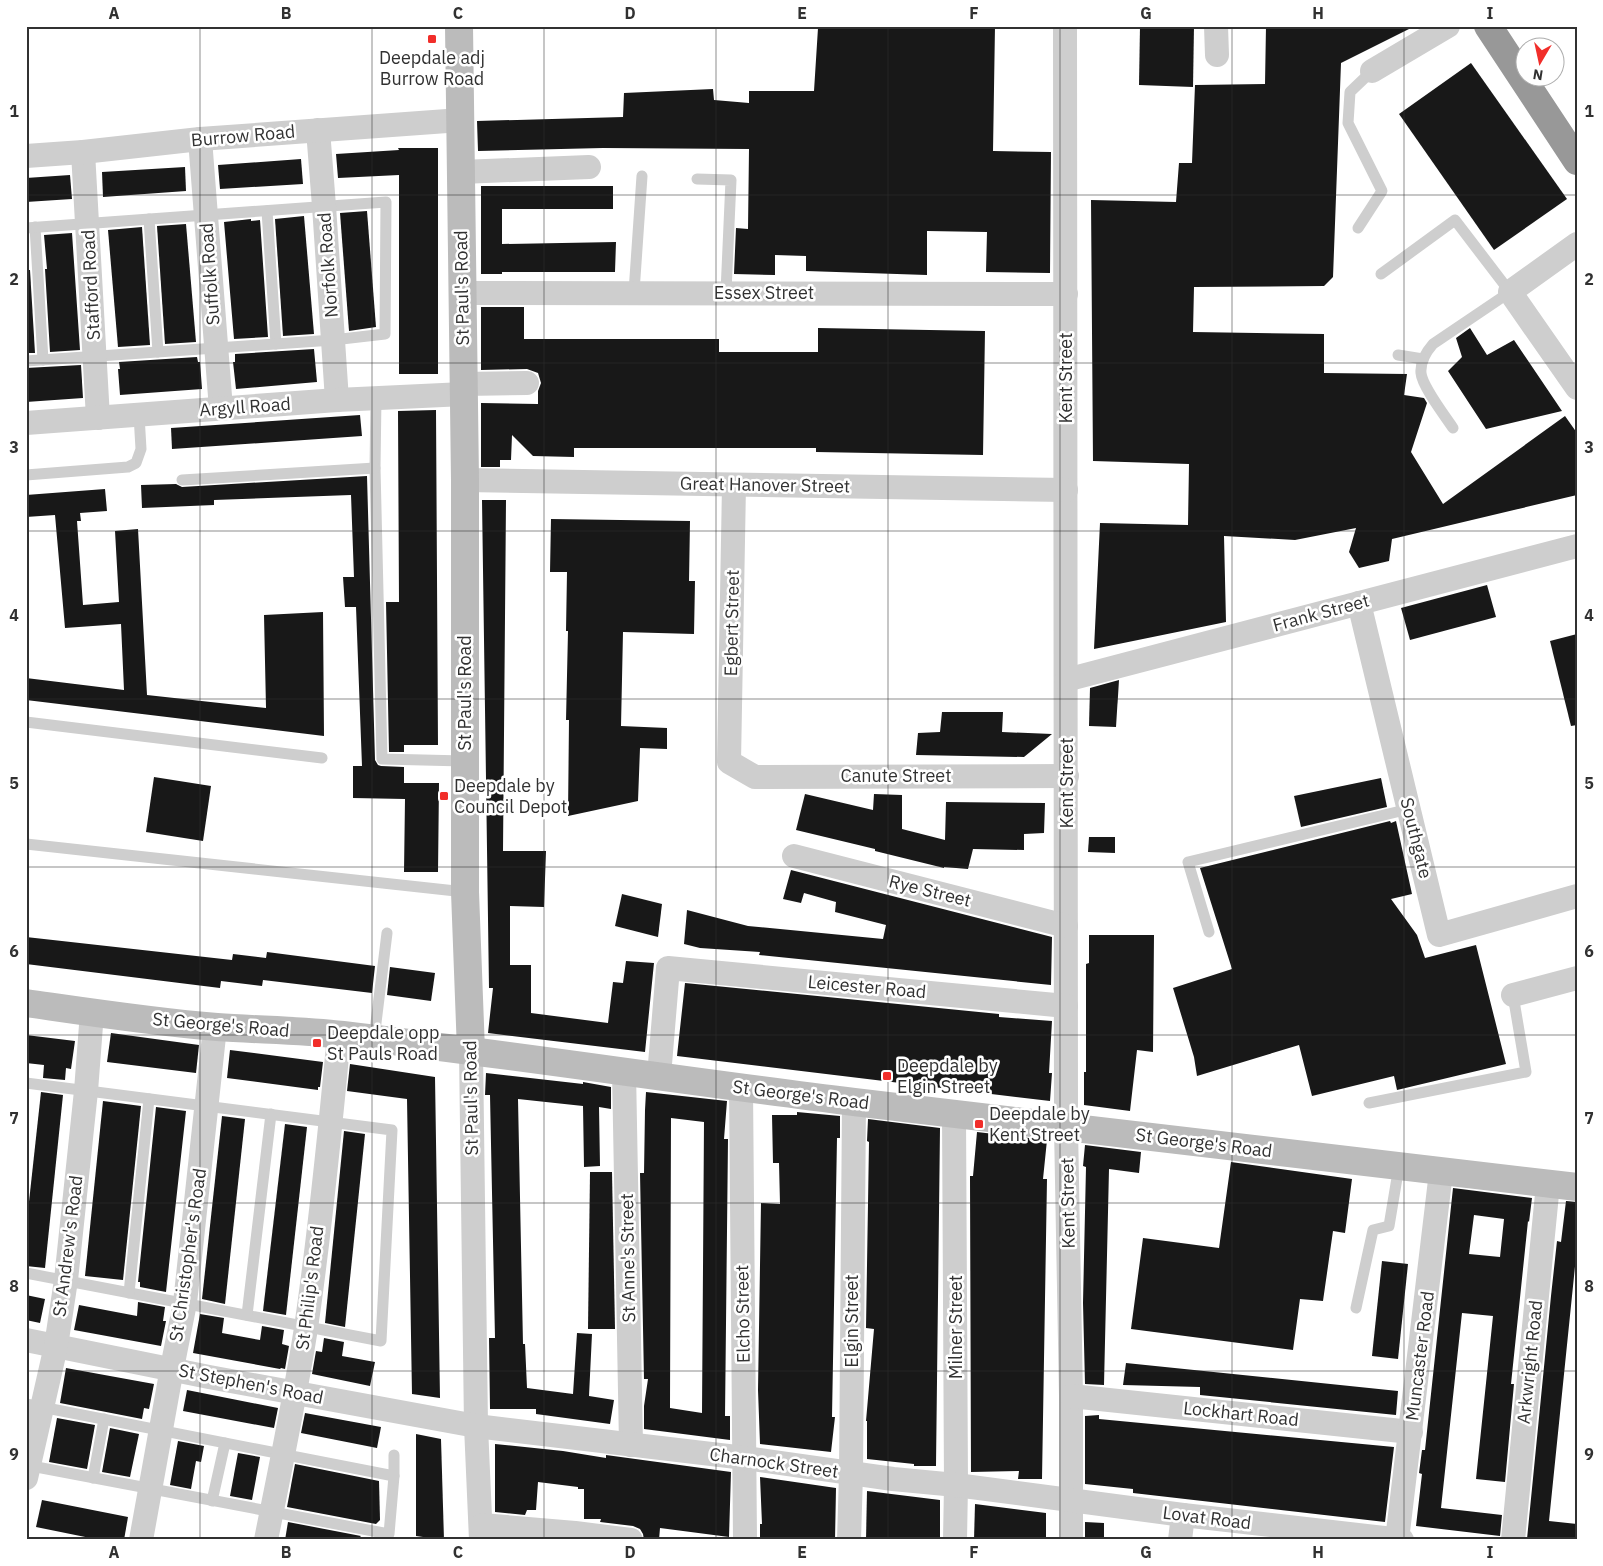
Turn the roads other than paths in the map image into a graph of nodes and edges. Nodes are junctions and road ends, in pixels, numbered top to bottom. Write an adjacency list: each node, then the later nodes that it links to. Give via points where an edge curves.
1 (459, 26): 8 (street, St Paul's Road)
2 (1065, 26): 31 (street, Kent Street)
3 (1216, 26): 6 (street)
4 (1448, 26): 7 (street)
5 (1488, 26): 13 (highway)
6 (1217, 55)
7 (1372, 71): 24 (lane, via 1350,92 1348,123 1382,191)
8 (460, 110): 9 (street, Burrow Road); 15 (street, St Paul's Road)
9 (318, 130): 10 (street, Burrow Road); 18 (street, Norfolk Road)
10 (200, 139): 11 (street, Burrow Road); 20 (street, Suffolk Road)
11 (83, 152): 12 (street, Burrow Road); 22 (street, Stafford Road)
12 (26, 156)
13 (1577, 161)
14 (589, 167): 15 (street)
15 (461, 172): 30 (street, St Paul's Road)
16 (642, 176): 27 (lane)
17 (697, 178): 28 (lane, via 731,180)
18 (324, 206): 19 (lane); 32 (street, Norfolk Road); 32 (lane, via 386,202 385,334)
19 (267, 210): 20 (lane); 33 (lane)
20 (206, 214): 21 (lane); 34 (street, Suffolk Road)
21 (149, 219): 22 (lane); 35 (lane)
22 (87, 224): 23 (lane); 37 (street, Stafford Road)
23 (30, 228): 39 (lane)
24 (1358, 228)
25 (1577, 244): 29 (street)
26 (1381, 274): 29 (lane, via 1455,220)
27 (634, 292): 28 (street, Essex Street); 30 (street, Essex Street)
28 (726, 292): 31 (street, Essex Street)
29 (1510, 292): 38 (lane, via 1433,344); 42 (street)
30 (462, 293): 43 (street, St Paul's Road)
31 (1066, 294): 56 (street, Kent Street)
32 (333, 340): 33 (lane); 45 (street, Norfolk Road)
33 (276, 344): 34 (lane)
34 (216, 348): 35 (lane); 46 (street, Suffolk Road)
35 (158, 352): 37 (lane)
36 (1398, 355): 38 (lane)
37 (95, 356): 39 (lane); 48 (street, Stafford Road)
38 (1423, 359): 50 (lane, via 1421,375)
39 (43, 360): 40 (lane)
40 (26, 361)
41 (527, 383): 43 (street, Argyll Road)
42 (1577, 388)
43 (464, 389): 44 (street, Argyll Road); 54 (street, St Paul's Road)
44 (376, 398): 45 (street, Argyll Road); 51 (lane)
45 (337, 400): 46 (street, Argyll Road)
46 (220, 409): 47 (street, Argyll Road)
47 (139, 415): 48 (street, Argyll Road); 52 (lane, via 141,449 136,464)
48 (98, 418): 49 (street, Argyll Road)
49 (26, 423)
50 (1453, 428)
51 (375, 468): 53 (lane); 62 (lane, via 382,759)
52 (26, 475)
53 (182, 480)
54 (465, 480): 55 (street, Great Hanover Street); 62 (street, St Paul's Road)
55 (734, 485): 56 (street, Great Hanover Street); 63 (street, Egbert Street)
56 (1066, 490): 59 (street, Kent Street)
57 (1577, 546): 58 (street, Frank Street)
58 (1359, 603): 59 (street, Frank Street); 65 (street, Southgate)
59 (1066, 680): 64 (street, Kent Street)
60 (26, 722): 61 (lane)
61 (322, 758)
62 (464, 761): 68 (street, St Paul's Road)
63 (729, 762): 64 (street, Canute Street, via 755,777)
64 (1067, 776): 70 (street, Kent Street)
65 (1409, 810): 69 (street, Southgate, via 1440,935); 71 (lane, via 1188,862)
66 (26, 844): 68 (lane)
67 (794, 856): 70 (street, Rye Street)
68 (465, 892): 81 (street, St Paul's Road)
69 (1577, 896)
70 (1066, 926): 76 (street, Kent Street)
71 (1209, 932)
72 (387, 933): 80 (lane)
73 (1577, 978): 74 (street)
74 (1513, 995): 89 (lane, via 1526,1072)
75 (26, 1003): 77 (street, St George's Road)
76 (1066, 1006): 83 (street, Leicester Road, via 668,968); 94 (street, Kent Street)
77 (92, 1012): 78 (street, St George's Road); 86 (street, St Andrew's Road)
78 (215, 1027): 79 (street, St George's Road); 90 (street, St Christopher's Road)
79 (339, 1035): 80 (street, St George's Road); 93 (street, St Philip's Road)
80 (374, 1039): 81 (street, St George's Road)
81 (471, 1051): 82 (street, St George's Road); 113 (street, St Paul's Road)
82 (624, 1071): 83 (street, St George's Road); 117 (street, St Anne's Street)
83 (659, 1076): 85 (street, St George's Road)
84 (26, 1084): 86 (lane)
85 (741, 1088): 88 (street, St George's Road); 120 (street, Elcho Street)
86 (86, 1091): 87 (lane); 100 (street, St Andrew's Road)
87 (149, 1099): 90 (lane); 101 (lane)
88 (854, 1102): 92 (street, St George's Road); 122 (street, Elgin Street)
89 (1370, 1104)
90 (207, 1106): 91 (lane); 102 (street, St Christopher's Road)
91 (272, 1114): 93 (lane); 104 (lane)
92 (954, 1114): 94 (street, St George's Road); 125 (street, Milner Street)
93 (331, 1122): 105 (street, St Philip's Road); 105 (lane, via 392,1130 381,1341)
94 (1066, 1127): 95 (street, St George's Road); 110 (street, Kent Street)
95 (1399, 1166): 96 (street, St George's Road); 103 (lane, via 1389,1226 1373,1230)
96 (1441, 1172): 97 (street, St George's Road); 115 (street, Muncaster Road)
97 (1548, 1184): 98 (street, St George's Road); 141 (street, Arkwright Road)
98 (1577, 1187)
99 (26, 1273): 100 (lane)
100 (66, 1280): 101 (lane); 107 (street, St Andrew's Road)
101 (129, 1293): 102 (lane)
102 (185, 1303): 104 (lane); 108 (street, St Christopher's Road)
103 (1356, 1308)
104 (247, 1315): 105 (lane)
105 (306, 1327): 109 (street, St Philip's Road)
106 (26, 1340): 107 (street, St Stephen's Road)
107 (56, 1346): 108 (street, St Stephen's Road); 111 (street, St Andrew's Road)
108 (172, 1368): 109 (street, St Stephen's Road); 114 (street, St Christopher's Road)
109 (295, 1392): 113 (street, St Stephen's Road); 118 (street, St Philip's Road)
110 (1071, 1396): 115 (street, Lockhart Road); 127 (street, Kent Street)
111 (34, 1406): 112 (lane); 121 (street, St Andrew's Road)
112 (104, 1419): 114 (lane); 124 (lane)
113 (476, 1426): 117 (street, Charnock Street); 131 (street, St Paul's Road)
114 (161, 1431): 116 (lane); 126 (street, St Christopher's Road)
115 (1411, 1432): 140 (street, Muncaster Road)
116 (225, 1443): 118 (lane); 128 (lane)
117 (631, 1445): 120 (street, Charnock Street)
118 (283, 1454): 123 (lane); 129 (street, St Philip's Road)
119 (394, 1455): 123 (lane)
120 (745, 1458): 122 (street, Charnock Street); 135 (street, Elcho Street)
121 (27, 1469): 124 (lane)
122 (851, 1474): 125 (street, Charnock Street); 136 (street, Elgin Street)
123 (394, 1476): 129 (lane, via 389,1534)
124 (93, 1478): 126 (lane)
125 (956, 1486): 127 (street, Charnock Street); 137 (street, Milner Street)
126 (151, 1488): 128 (lane); 132 (street, St Christopher's Road)
127 (1071, 1500): 130 (street, Lovat Road); 138 (street, Kent Street)
128 (212, 1501): 129 (lane)
129 (272, 1512): 133 (street, St Philip's Road)
130 (1183, 1516): 139 (street); 140 (street, Lovat Road)
131 (481, 1532): 134 (street, via 576,1533)
132 (141, 1540)
133 (266, 1540)
134 (631, 1540)
135 (745, 1540)
136 (849, 1540)
137 (955, 1540)
138 (1071, 1540)
139 (1180, 1540)
140 (1399, 1540)
141 (1513, 1540)

